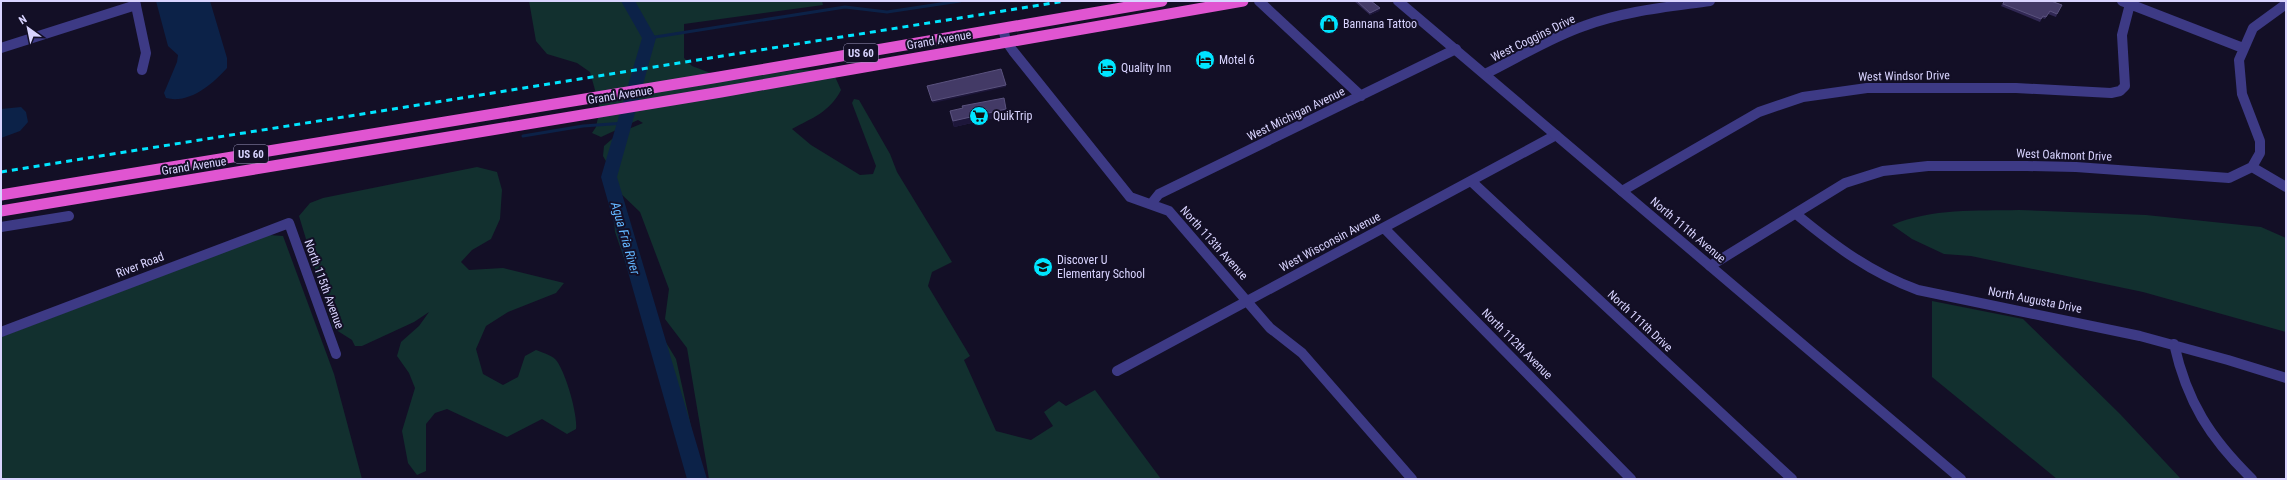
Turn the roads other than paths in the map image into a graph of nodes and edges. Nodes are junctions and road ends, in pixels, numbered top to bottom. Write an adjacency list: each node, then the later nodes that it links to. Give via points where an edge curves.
1 (1162, 1): 9 (highway, Grand Avenue / US 60)
2 (1243, 1): 10 (highway, Grand Avenue / US 60)
3 (1260, 1): 16 (street)
4 (1398, 1): 13 (street, North 111th Avenue)
5 (1710, 1): 15 (street, West Coggins Drive, via 1630,13 1597,21 1564,34)
6 (2126, 2): 12 (street); 21 (street, West Windsor Drive, via 2122,35 2125,86 2120,91 2111,93 1992,88 1867,88 1802,97 1759,112)
7 (135, 3): 11 (street); 14 (street, via 146,53)
8 (2286, 4): 12 (street, via 2254,28)
9 (1003, 28): 10 (street, North 113th Avenue); 22 (highway, Grand Avenue / US 60)
10 (1006, 41): 23 (street, North 113th Avenue, via 1130,197); 24 (highway, Grand Avenue / US 60, via 721,92)
11 (1, 48)
12 (2243, 48): 18 (street, via 2239,60 2242,94 2260,142 2260,153)
13 (1456, 49): 15 (street, North 111th Avenue); 16 (street, West Michigan Avenue)
14 (142, 70)
15 (1485, 74): 17 (street, North 111th Avenue)
16 (1361, 96): 23 (street, West Michigan Avenue, via 1159,194)
17 (1556, 135): 19 (street, West Wisconsin Avenue); 21 (street, North 111th Avenue)
18 (2252, 167): 20 (street); 25 (street, West Oakmont Drive, via 2229,178 2069,167 1903,168 1864,175 1845,183)
19 (1471, 181): 29 (street, West Wisconsin Avenue); 39 (street, North 111th Drive)
20 (2286, 188)
21 (1622, 191): 30 (street, North 111th Avenue)
22 (1, 195)
23 (1151, 204): 31 (street, North 113th Avenue, via 1169,211)
24 (1, 211)
25 (1796, 214): 30 (street, West Oakmont Drive); 33 (street, North Augusta Drive, via 1859,263 1900,284)
26 (69, 216): 28 (street)
27 (289, 223): 32 (street, River Road); 34 (street, North 115th Avenue)
28 (1, 227)
29 (1384, 228): 31 (street, West Wisconsin Avenue); 38 (street, North 112th Avenue)
30 (1710, 266): 40 (street, North 111th Avenue)
31 (1248, 301): 35 (street, West Wisconsin Avenue); 37 (street, North 113th Avenue, via 1270,328 1302,353)
32 (1, 332)
33 (2174, 344): 36 (street, North Augusta Drive); 41 (street, via 2179,373 2190,401 2209,431)
34 (336, 354)
35 (1117, 371)
36 (2286, 378)
37 (1412, 479)
38 (1631, 479)
39 (1792, 479)
40 (1961, 479)
41 (2252, 479)

